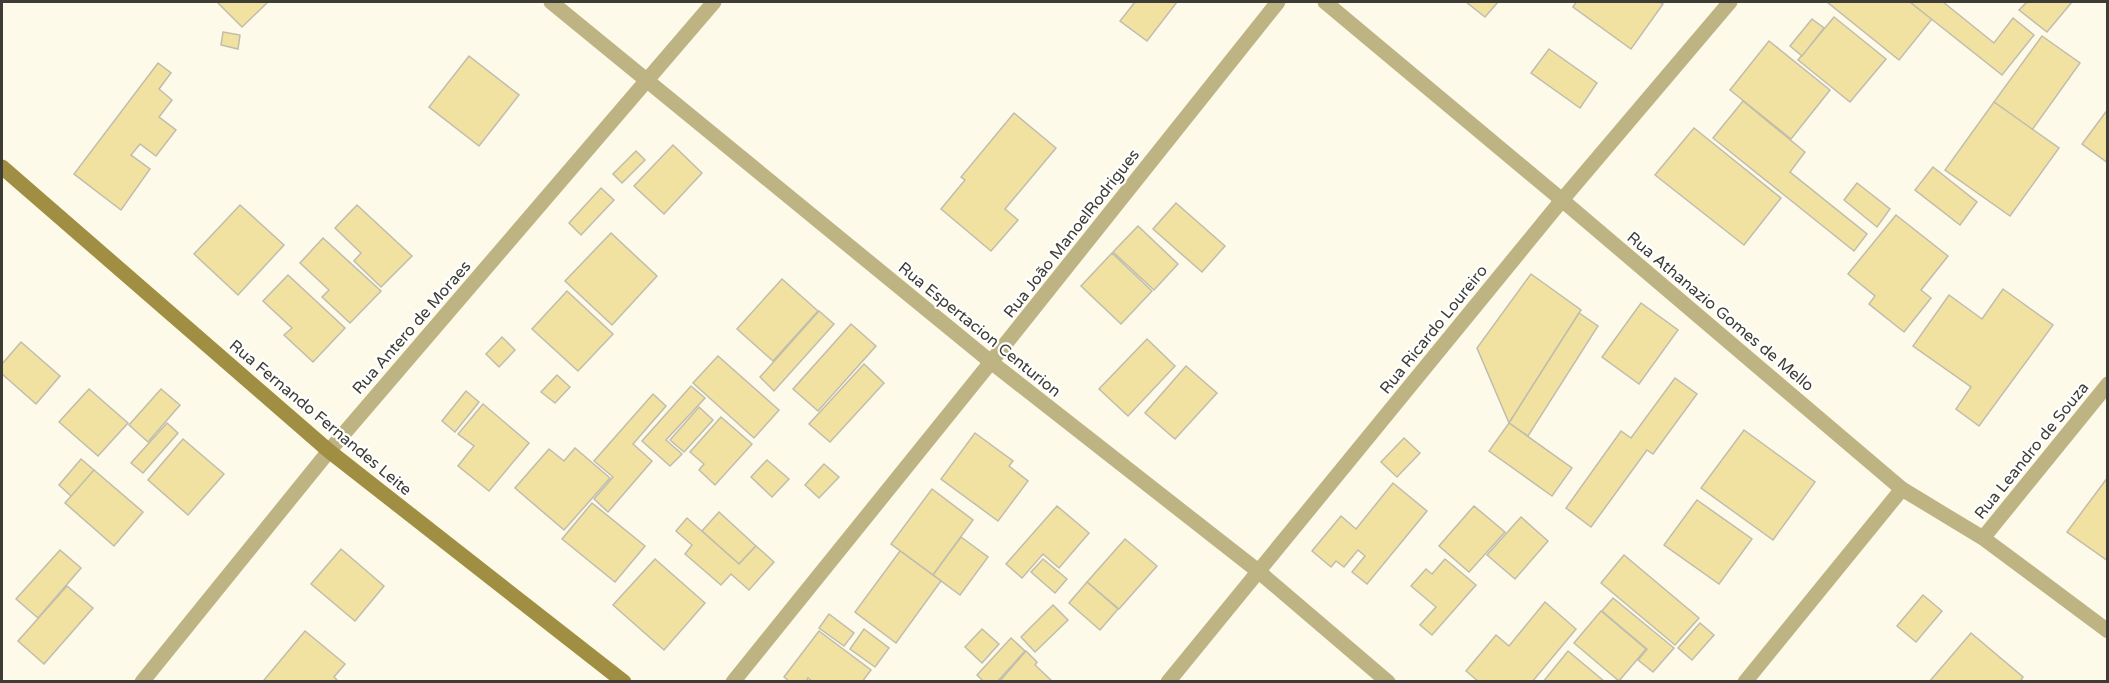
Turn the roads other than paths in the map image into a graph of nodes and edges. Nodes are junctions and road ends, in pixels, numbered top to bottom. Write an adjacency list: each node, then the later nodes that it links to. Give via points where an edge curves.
1 (551, 2): 6 (street, Rua Espertacion Centurion)
2 (714, 2): 6 (street, Rua Antero de Moraes)
3 (1278, 2): 9 (street, Rua João ManoelRodrigues)
4 (1324, 2): 8 (street, Rua Athanazio Gomes de Mello)
5 (1730, 2): 8 (street, Rua Ricardo Loureiro)
6 (646, 81): 9 (street, Rua Espertacion Centurion); 11 (street, Rua Antero de Moraes)
7 (2, 170): 11 (street, Rua Fernando Fernandes Leite)
8 (1562, 200): 12 (street, Rua Athanazio Gomes de Mello); 14 (street, Rua Ricardo Loureiro)
9 (991, 362): 14 (street, Rua Espertacion Centurion); 18 (street, Rua João ManoelRodrigues)
10 (2108, 384): 13 (street, Rua Leandro de Souza)
11 (329, 451): 16 (street, Rua Antero de Moraes); 17 (street, Rua Fernando Fernandes Leite)
12 (1902, 489): 13 (street, Rua Athanazio Gomes de Mello); 21 (street)
13 (1983, 538): 15 (street, Rua Athanazio Gomes de Mello)
14 (1258, 572): 19 (street, Rua Ricardo Loureiro); 20 (street, Rua Espertacion Centurion)
15 (2108, 631)
16 (142, 681)
17 (624, 681)
18 (733, 681)
19 (1168, 681)
20 (1388, 681)
21 (1745, 681)

